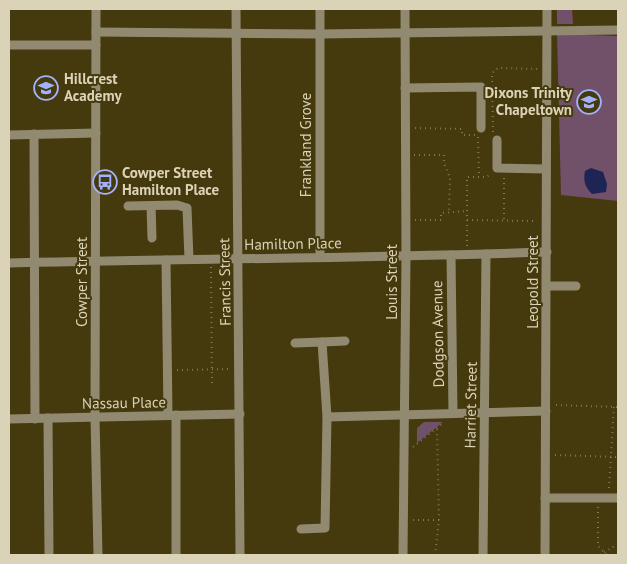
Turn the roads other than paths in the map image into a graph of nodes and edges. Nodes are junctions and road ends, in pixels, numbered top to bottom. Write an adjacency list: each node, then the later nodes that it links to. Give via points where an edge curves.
1 (96, 9): 7 (street, Cowper Street)
2 (236, 9): 10 (street, Francis Street)
3 (320, 9): 11 (street, Frankland Grove)
4 (405, 9): 9 (street, Louis Street)
5 (547, 9): 8 (street, Leopold Street)
6 (618, 30): 8 (street)
7 (96, 32): 10 (street); 13 (street, Cowper Street)
8 (547, 32): 9 (street); 20 (street, Leopold Street)
9 (405, 33): 11 (street); 14 (street, Louis Street)
10 (237, 34): 11 (street); 29 (street, Francis Street)
11 (320, 34): 27 (street, Frankland Grove)
12 (9, 45): 13 (street)
13 (96, 45): 15 (street, Cowper Street)
14 (405, 88): 16 (street, via 481,87); 28 (street, Louis Street)
15 (96, 133): 18 (street); 32 (street, Cowper Street)
16 (482, 133)
17 (9, 134): 18 (street)
18 (34, 134): 33 (street)
19 (497, 140): 20 (street, via 500,168)
20 (546, 169): 24 (street, Leopold Street)
21 (128, 206): 22 (street)
22 (151, 206): 23 (street); 30 (street, via 187,208)
23 (152, 238)
24 (547, 252): 25 (street, Hamilton Place); 35 (street, Leopold Street)
25 (486, 254): 26 (street, Hamilton Place); 41 (street, Harriet Street)
26 (451, 255): 28 (street, Hamilton Place); 42 (street, Dodgson Avenue)
27 (320, 256): 28 (street, Hamilton Place); 29 (street, Hamilton Place)
28 (406, 257): 45 (street, Louis Street)
29 (239, 258): 30 (street, Hamilton Place); 43 (street, Francis Street)
30 (189, 259): 31 (street, Hamilton Place)
31 (166, 260): 32 (street, Hamilton Place); 44 (street)
32 (95, 261): 33 (street, Hamilton Place); 47 (street, Cowper Street)
33 (35, 262): 34 (street, Hamilton Place); 48 (street)
34 (9, 263)
35 (547, 286): 36 (street); 40 (street, Leopold Street)
36 (576, 286)
37 (345, 341): 38 (street)
38 (322, 342): 39 (street); 46 (street)
39 (294, 343)
40 (546, 408): 41 (street); 51 (street, Leopold Street)
41 (484, 412): 42 (street); 59 (street, Harriet Street)
42 (452, 413): 45 (street)
43 (240, 414): 44 (street, Nassau Place); 57 (street, Francis Street)
44 (172, 415): 47 (street, Nassau Place); 56 (street)
45 (404, 415): 46 (street); 58 (street, Louis Street)
46 (327, 416): 53 (street, via 325,528)
47 (95, 417): 49 (street, Nassau Place); 55 (street, Cowper Street)
48 (35, 418): 49 (street, Nassau Place); 50 (street, Nassau Place)
49 (48, 418): 54 (street)
50 (9, 419)
51 (545, 498): 52 (street); 60 (street, Leopold Street)
52 (614, 498)
53 (301, 529)
54 (49, 555)
55 (98, 555)
56 (176, 555)
57 (240, 555)
58 (403, 555)
59 (483, 555)
60 (545, 555)

